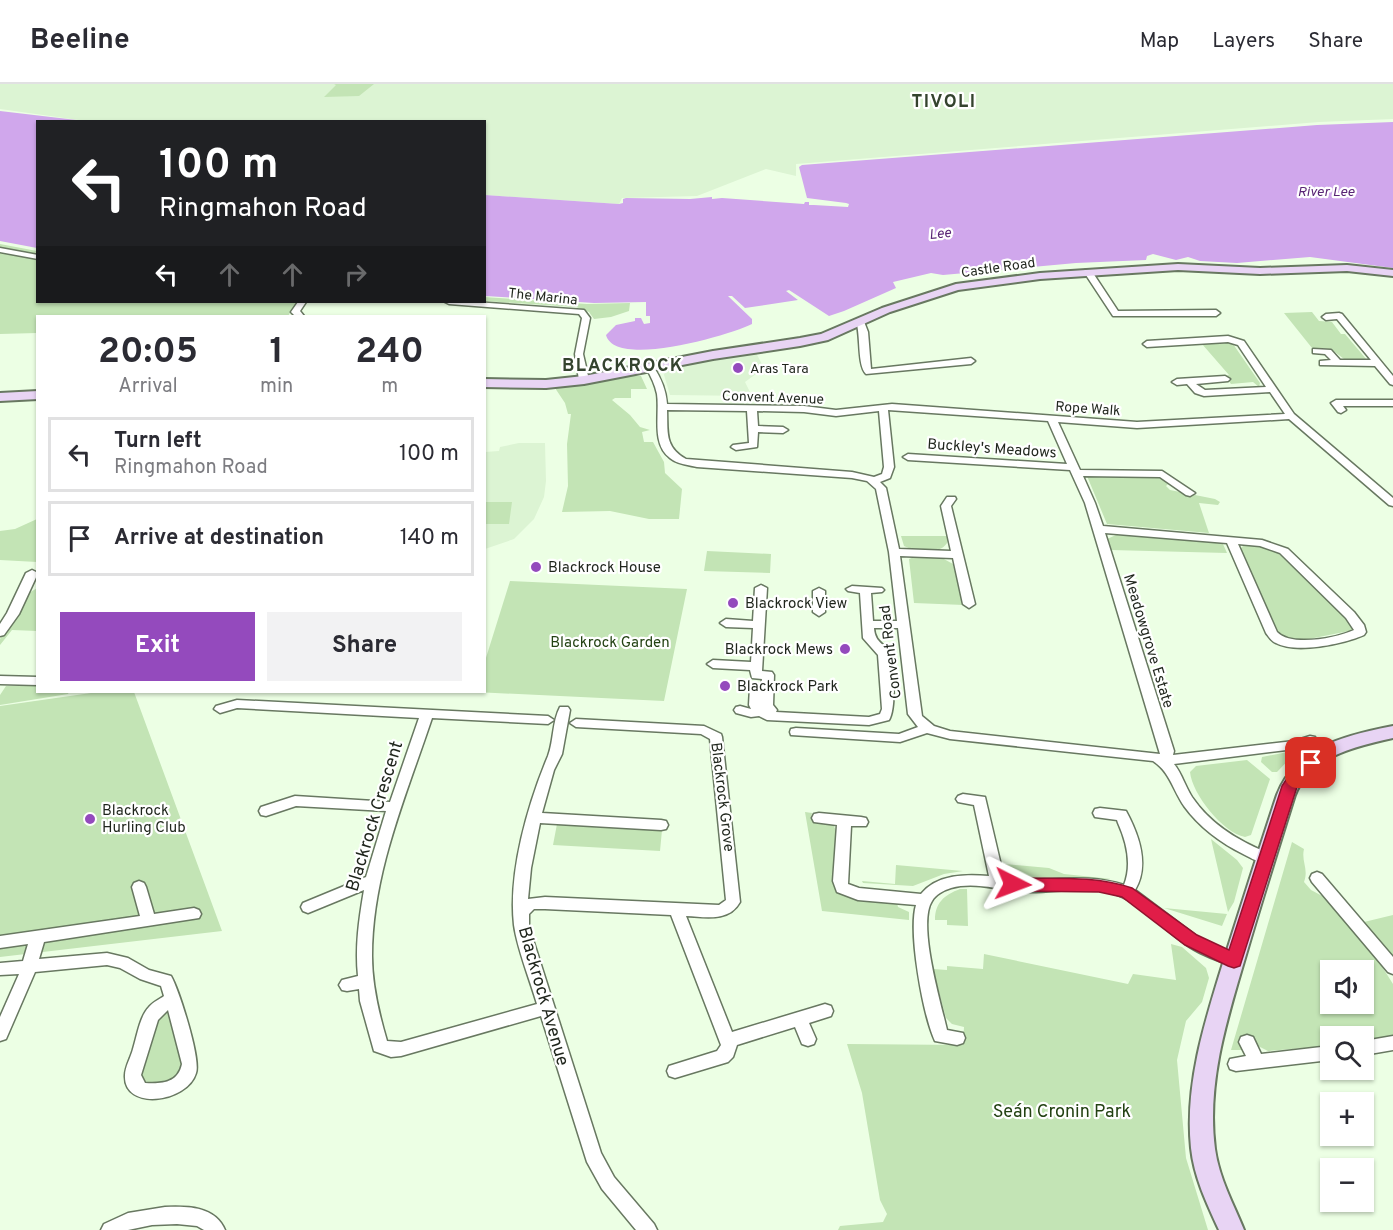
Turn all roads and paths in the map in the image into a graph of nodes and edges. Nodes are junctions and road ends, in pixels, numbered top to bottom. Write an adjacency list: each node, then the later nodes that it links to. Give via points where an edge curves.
1 (0, 250): 2 (street)
2 (36, 257)
3 (1088, 272): 4 (main road, Castle Road, via 1178,267 1260,271 1339,267); 7 (street, via 1116,314); 10 (main road, Castle Road, via 962,286)
4 (1393, 273)
5 (301, 303): 8 (street, via 295,312)
6 (465, 303): 19 (street, The Marina, via 576,310 586,318 579,354)
7 (1215, 313)
8 (299, 315)
9 (1326, 317): 16 (street, via 1339,316)
10 (860, 321): 13 (street, via 869,372); 17 (main road, Castle Road, via 813,340)
11 (1151, 342): 24 (street, via 1238,342)
12 (1316, 351): 15 (street, via 1328,352)
13 (971, 362)
14 (1323, 363): 15 (street)
15 (1338, 363): 16 (street)
16 (1377, 363): 21 (street)
17 (650, 368): 19 (main road, Castle Road); 28 (street)
18 (1225, 379): 20 (street)
19 (584, 380): 23 (main road, Castle Road)
20 (1190, 381): 22 (street); 24 (street, via 1204,393)
21 (1393, 381)
22 (1177, 382)
23 (486, 383)
24 (1273, 389): 32 (street)
25 (36, 395): 26 (main road)
26 (1, 397)
27 (1393, 403): 31 (street, via 1336,403)
28 (663, 407): 30 (street, Convent Avenue); 39 (street, via 663,440 671,454 681,460 845,474)
29 (883, 407): 30 (street, Convent Avenue, via 836,412); 33 (street, Rope Walk); 39 (street, via 889,467 886,476)
30 (752, 409): 34 (street)
31 (1341, 410)
32 (1291, 416): 33 (street, Rope Walk, via 1149,425); 42 (street)
33 (1053, 419): 38 (street, Meadowgrove Estate)
34 (754, 429): 35 (street); 36 (street, via 753,446)
35 (783, 430)
36 (736, 447)
37 (908, 457): 38 (street, Buckley's Meadows)
38 (1076, 470): 40 (street, Buckley's Meadows, via 1156,474); 43 (street, Meadowgrove Estate)
39 (874, 481): 45 (street, Convent Road, via 882,490)
40 (1190, 492)
41 (951, 499): 46 (street, via 946,506)
42 (1393, 503)
43 (1098, 529): 44 (street); 75 (street, Meadowgrove Estate, via 1167,751)
44 (1231, 540): 44 (street, via 1262,543 1284,551 1350,615 1360,632 1294,644 1279,641)
45 (894, 552): 46 (street); 57 (street, Convent Road)
46 (957, 555): 52 (street)
47 (32, 573): 48 (street)
48 (32, 585): 58 (street)
49 (761, 588): 56 (street)
50 (852, 589): 55 (street, via 872,590)
51 (819, 591): 53 (street)
52 (969, 604)
53 (819, 612)
54 (726, 623): 56 (street)
55 (867, 624): 57 (street); 67 (street, via 869,638 884,654 888,709 885,717 869,721 774,717)
56 (759, 625): 60 (street)
57 (904, 625): 71 (street, Convent Road, via 914,714)
58 (0, 632)
59 (713, 664): 60 (street)
60 (757, 666): 67 (street, via 756,675 768,675 767,706 771,710)
61 (0, 680): 62 (street)
62 (36, 681)
63 (756, 687): 67 (street, via 755,705)
64 (220, 709): 68 (street, via 237,704)
65 (564, 710): 80 (street, Blackrock Avenue)
66 (740, 711): 67 (street)
67 (761, 712)
68 (428, 714): 69 (street); 77 (street, Blackrock Crescent)
69 (548, 720)
70 (576, 723): 93 (street, Blackrock Grove, via 704,730 716,737 735,898 724,910)
71 (928, 728): 72 (street, via 900,738); 75 (street, via 950,735 1146,756)
72 (796, 732)
73 (1393, 732): 85 (main road, via 1342,745 1302,771 1290,786)
74 (1310, 740): 75 (street)
75 (1165, 762): 85 (street, via 1174,771 1193,808 1209,825 1241,849)
76 (963, 799): 88 (street, via 980,800)
77 (395, 807): 78 (street, via 295,801); 87 (street, Blackrock Crescent)
78 (266, 811)
79 (1100, 813): 90 (street, via 1121,815 1131,835 1133,874)
80 (536, 818): 84 (street); 94 (street, Blackrock Avenue, via 521,887)
81 (819, 818): 82 (street)
82 (844, 820): 83 (street); 91 (street, via 842,888 858,894)
83 (861, 822)
84 (661, 825)
85 (1266, 858): 99 (main road)
86 (1317, 878): 101 (street)
87 (371, 881): 92 (street); 103 (street, Blackrock Crescent, via 365,923)
88 (998, 882): 90 (street, via 1099,886); 91 (street, via 950,882)
89 (139, 887): 96 (street)
90 (1126, 892): 99 (street, via 1191,940)
91 (924, 900): 110 (street, via 920,917 924,957 941,1036)
92 (308, 907)
93 (676, 910): 94 (street, Blackrock Grove, via 545,903 531,904); 112 (street)
94 (520, 912): 106 (street, Blackrock Avenue)
95 (194, 914): 96 (street)
96 (149, 921): 97 (street)
97 (38, 937): 98 (street); 100 (street)
98 (0, 942)
99 (1234, 961): 123 (main road, via 1205,1067 1201,1107 1204,1157)
100 (30, 965): 102 (street); 105 (street, via 115,960 162,979); 109 (street)
101 (1393, 968)
102 (0, 969)
103 (366, 981): 104 (street); 106 (street, Blackrock Crescent, via 380,1046 391,1050)
104 (347, 985)
105 (172, 998): 105 (street, via 150,1020 134,1075 141,1090 172,1089 189,1072)
106 (546, 1008): 122 (street, Blackrock Avenue, via 593,1156 614,1192)
107 (825, 1011): 108 (street)
108 (799, 1019): 111 (street); 112 (street)
109 (0, 1034)
110 (957, 1038)
111 (808, 1039)
112 (729, 1040): 119 (street, via 722,1057)
113 (1247, 1042): 117 (street)
114 (1393, 1043): 115 (street)
115 (1374, 1046)
116 (1320, 1054): 117 (street)
117 (1257, 1062): 118 (street)
118 (1236, 1064)
119 (675, 1071)
120 (110, 1230): 121 (street, via 133,1218 189,1216 204,1219)
121 (216, 1230)
122 (648, 1230)
123 (1232, 1230)

